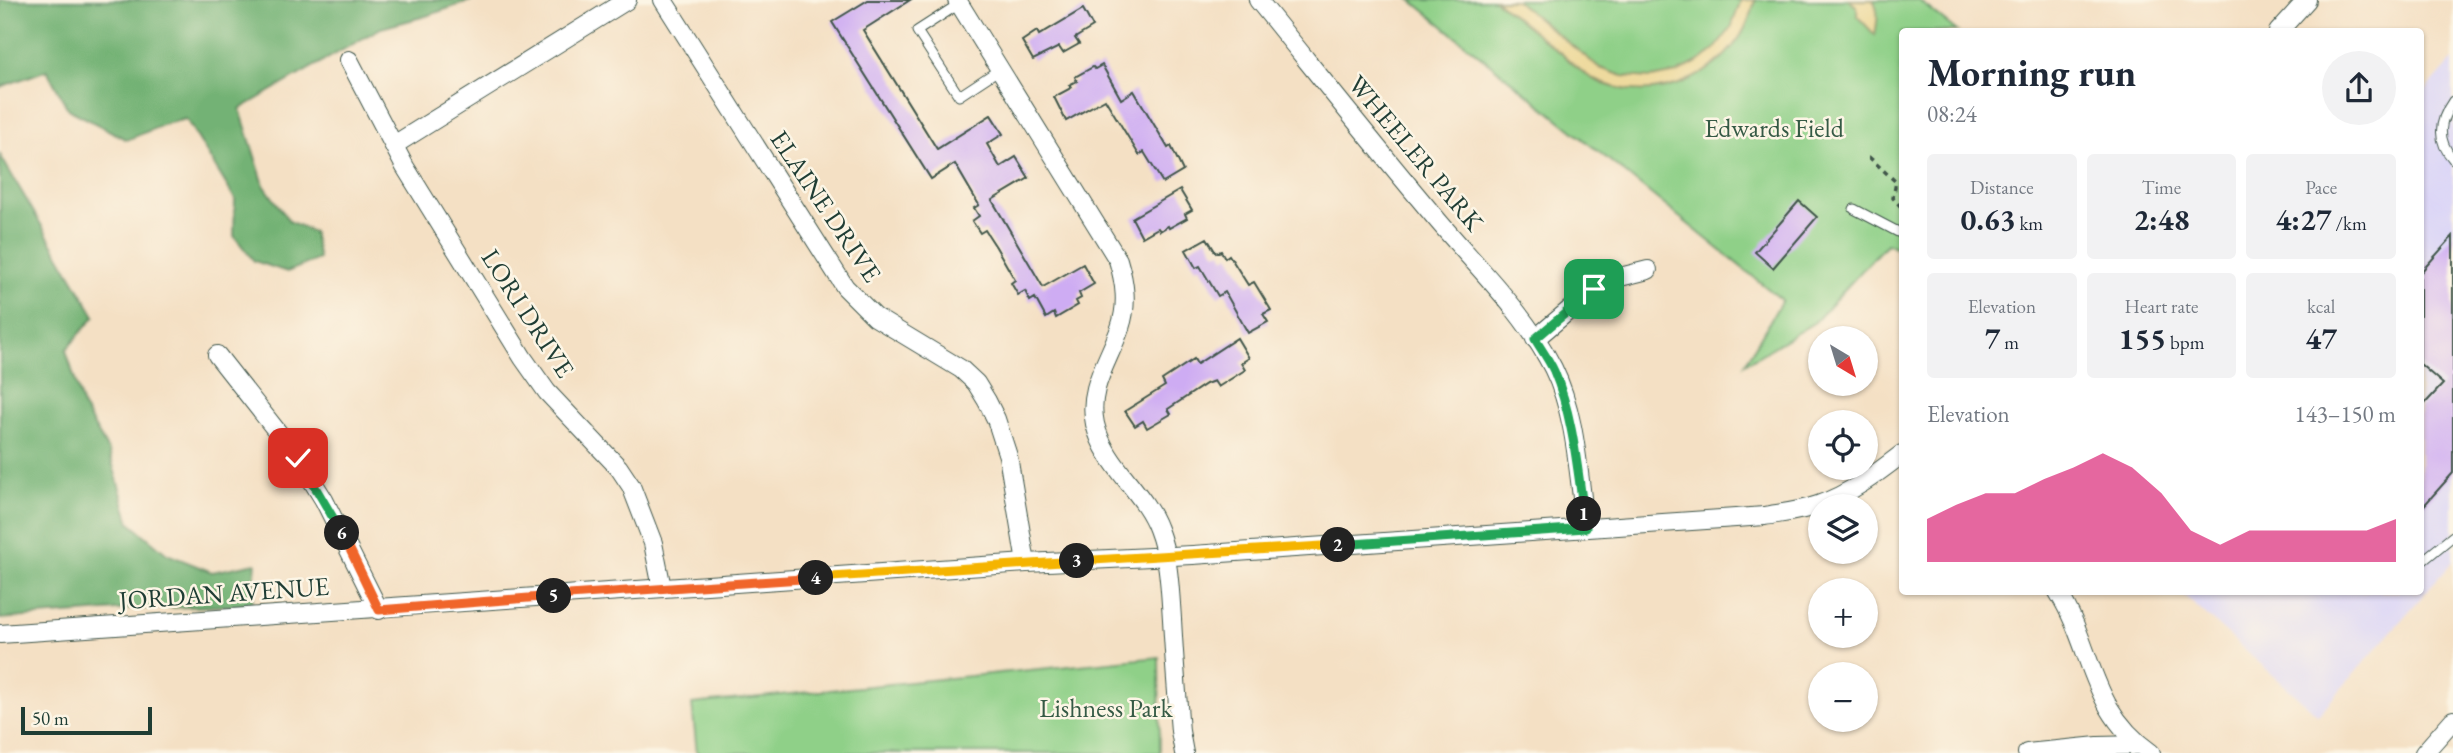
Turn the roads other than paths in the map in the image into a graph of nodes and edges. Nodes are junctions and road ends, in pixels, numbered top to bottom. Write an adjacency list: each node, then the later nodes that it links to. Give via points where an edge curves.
1 (627, 0): 10 (street)
2 (663, 0): 22 (street, ELAINE DRIVE, via 845,287 875,317 961,369 976,383 996,419 1008,456)
3 (1258, 0): 15 (street, WHEELER PARK)
4 (2303, 1): 6 (street)
5 (958, 2): 8 (street); 8 (lane, via 917,31 959,96)
6 (2281, 28)
7 (349, 60): 10 (street, LORI DRIVE)
8 (1000, 69): 20 (street, via 1118,260 1124,279 1124,313 1095,387 1095,425 1114,464 1158,529)
9 (2453, 101): 11 (lane, via 2441,122 2444,148)
10 (394, 145): 23 (street, LORI DRIVE, via 523,358 547,392 620,468 640,505)
11 (2453, 159)
12 (1854, 209): 13 (lane)
13 (1899, 232)
14 (1648, 270): 15 (street, via 1594,289)
15 (1535, 339): 18 (street, WHEELER PARK, via 1553,368 1566,407)
16 (217, 355): 25 (street, via 298,458)
17 (1899, 456): 18 (street, JORDAN AVENUE, via 1860,486 1815,506 1765,516)
18 (1586, 528): 20 (street, JORDAN AVENUE)
19 (2453, 536): 21 (lane)
20 (1165, 556): 22 (street, JORDAN AVENUE); 29 (street)
21 (2424, 560)
22 (1026, 563): 23 (street, JORDAN AVENUE)
23 (663, 588): 25 (street, JORDAN AVENUE)
24 (2060, 595): 28 (street, via 2101,697)
25 (379, 610): 26 (street, JORDAN AVENUE)
26 (0, 634)
27 (2453, 720): 31 (street)
28 (2146, 749): 30 (street, via 2098,746)
29 (1184, 753)
30 (2026, 753)
31 (2424, 753)

